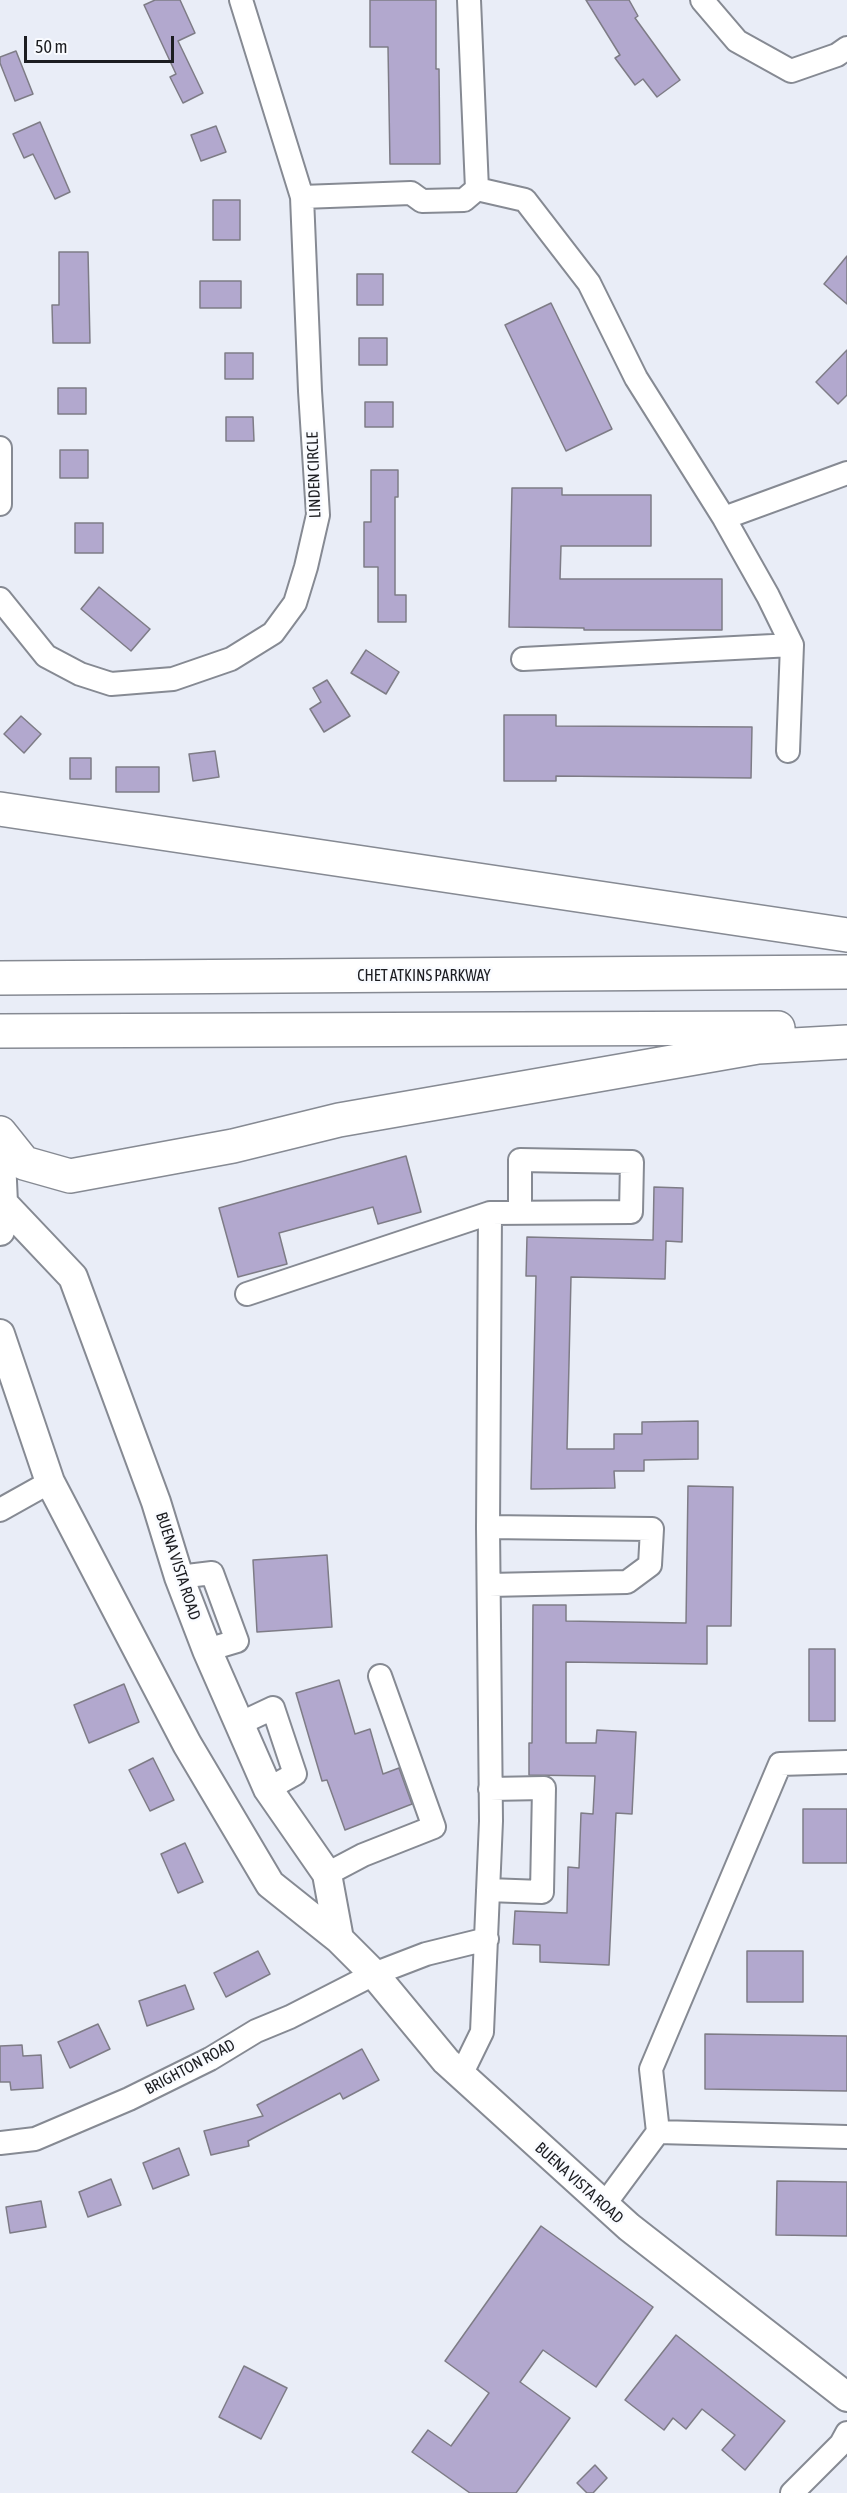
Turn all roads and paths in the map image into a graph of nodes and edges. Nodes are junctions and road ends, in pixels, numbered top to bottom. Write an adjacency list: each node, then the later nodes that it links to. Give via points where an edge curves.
1 (241, 0): 6 (street, LINDEN CIRCLE)
2 (469, 0): 5 (street)
3 (702, 0): 4 (street, via 737,41 791,71)
4 (847, 48)
5 (477, 189): 6 (street, via 464,201 422,201 411,194); 10 (street, via 525,200 589,283 636,378)
6 (302, 196): 11 (street, LINDEN CIRCLE, via 318,515 295,603 273,633 231,659 173,680 111,684 80,674 46,656)
7 (0, 448): 9 (street)
8 (847, 473): 10 (street)
9 (0, 504)
10 (724, 518): 12 (street)
11 (0, 599)
12 (792, 645): 13 (street); 14 (street)
13 (523, 659)
14 (788, 751)
15 (0, 808): 16 (highway)
16 (847, 935)
17 (847, 972): 18 (highway, CHET ATKINS PARKWAY)
18 (0, 978)
19 (847, 1028): 20 (highway)
20 (0, 1031)
21 (847, 1042): 22 (highway, via 758,1047 339,1120 232,1146 70,1176 24,1163)
22 (0, 1133)
23 (0, 1138): 24 (main road)
24 (1, 1201): 27 (main road); 35 (main road, BUENA VISTA ROAD, via 73,1277 156,1502 179,1578)
25 (490, 1213): 26 (street); 28 (street); 32 (street)
26 (520, 1213): 26 (street, via 631,1212 632,1162 520,1160)
27 (0, 1231)
28 (247, 1294)
29 (0, 1334): 30 (main road, BUENA VISTA ROAD)
30 (50, 1482): 31 (street); 41 (main road, BUENA VISTA ROAD, via 187,1744 270,1884)
31 (0, 1510)
32 (488, 1527): 33 (street); 33 (street, via 652,1529 650,1565 627,1582)
33 (489, 1584): 38 (street)
34 (380, 1676): 39 (street, via 434,1827)
35 (239, 1724): 37 (main road, BUENA VISTA ROAD); 37 (street, via 273,1708 295,1774)
36 (847, 1762): 45 (street, via 780,1764 651,2069)
37 (268, 1789): 39 (main road, BUENA VISTA ROAD)
38 (490, 1789): 40 (street); 40 (street, via 544,1788 542,1892)
39 (327, 1874): 41 (main road, BUENA VISTA ROAD)
40 (488, 1890): 42 (street)
41 (339, 1939): 43 (main road, BUENA VISTA ROAD)
42 (487, 1939): 43 (street, BRIGHTON ROAD, via 426,1954); 44 (street, via 482,2032)
43 (374, 1974): 44 (main road, BUENA VISTA ROAD); 47 (street, BRIGHTON ROAD, via 129,2099 35,2139)
44 (461, 2075): 48 (main road, BUENA VISTA ROAD)
45 (658, 2132): 46 (street); 48 (street)
46 (847, 2137)
47 (0, 2143)
48 (604, 2205): 49 (main road, BUENA VISTA ROAD)
49 (847, 2397)
50 (847, 2433): 51 (street, via 841,2444)
51 (792, 2493)

